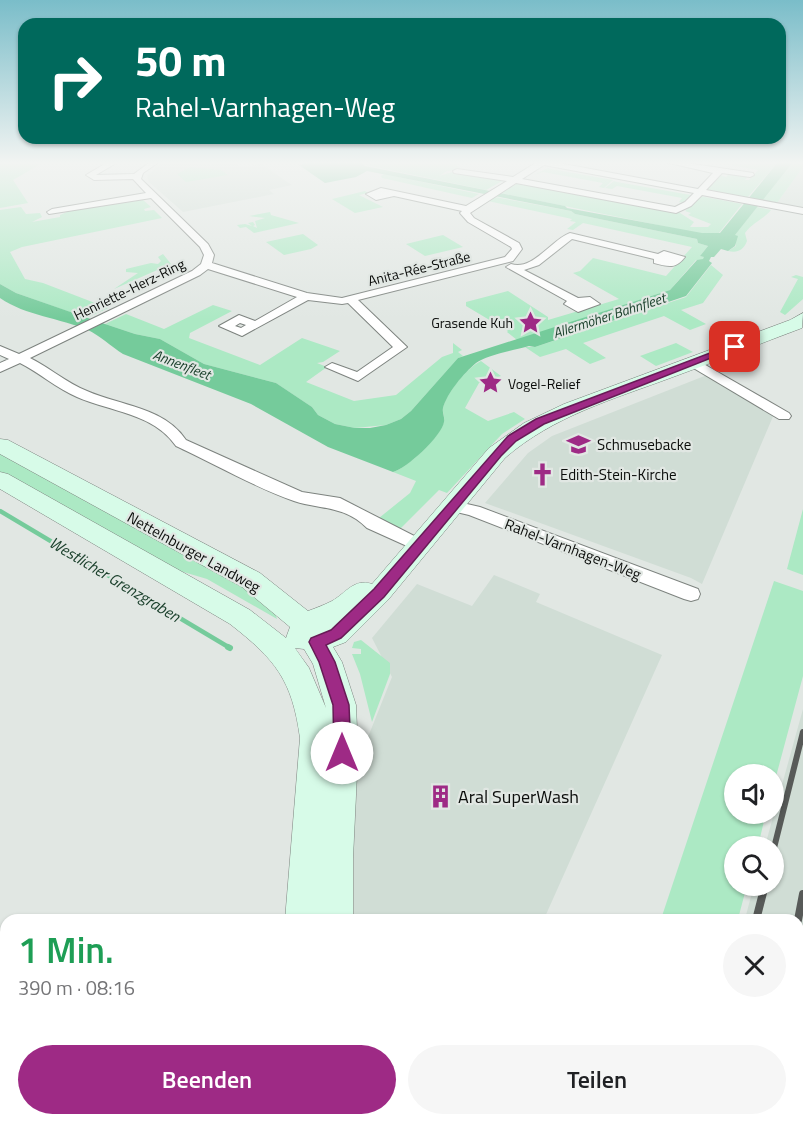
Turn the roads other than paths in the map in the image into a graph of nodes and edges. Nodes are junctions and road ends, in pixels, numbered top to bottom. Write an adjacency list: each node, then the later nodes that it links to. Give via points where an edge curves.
1 (172, 214): 5 (street, Henriette-Herz-Ring, via 207,249)
2 (466, 214): 4 (street, via 515,245 515,254)
3 (678, 261): 6 (street, via 570,236 536,263)
4 (502, 262): 6 (street); 8 (street, Anita-Rée-Straße)
5 (206, 265): 7 (street, Anita-Rée-Straße); 13 (street, Henriette-Herz-Ring)
6 (516, 269): 9 (street)
7 (306, 296): 8 (street, Anita-Rée-Straße); 11 (street)
8 (351, 300): 16 (street, via 401,344)
9 (581, 304)
10 (803, 318): 14 (main road)
11 (244, 327)
12 (0, 350): 13 (street)
13 (19, 359): 15 (street, Henriette-Herz-Ring); 21 (street, via 83,395 136,412 176,432 181,443 299,497 334,502 367,518)
14 (695, 363): 17 (street); 20 (main road, via 528,428 497,453)
15 (0, 368)
16 (354, 371)
17 (784, 416)
18 (0, 445): 23 (main road, Nettelnburger Landweg, via 251,580)
19 (0, 479): 23 (main road, Nettelnburger Landweg, via 240,617 272,641)
20 (454, 506): 21 (main road); 22 (street, Rahel-Varnhagen-Weg)
21 (413, 551): 23 (main road, via 379,593 336,634)
22 (692, 594)
23 (303, 642): 24 (main road, Nettelnburger Landweg, via 316,738); 25 (main road, Nettelnburger Landweg, via 335,685 341,705)
24 (304, 914)
25 (334, 914)

